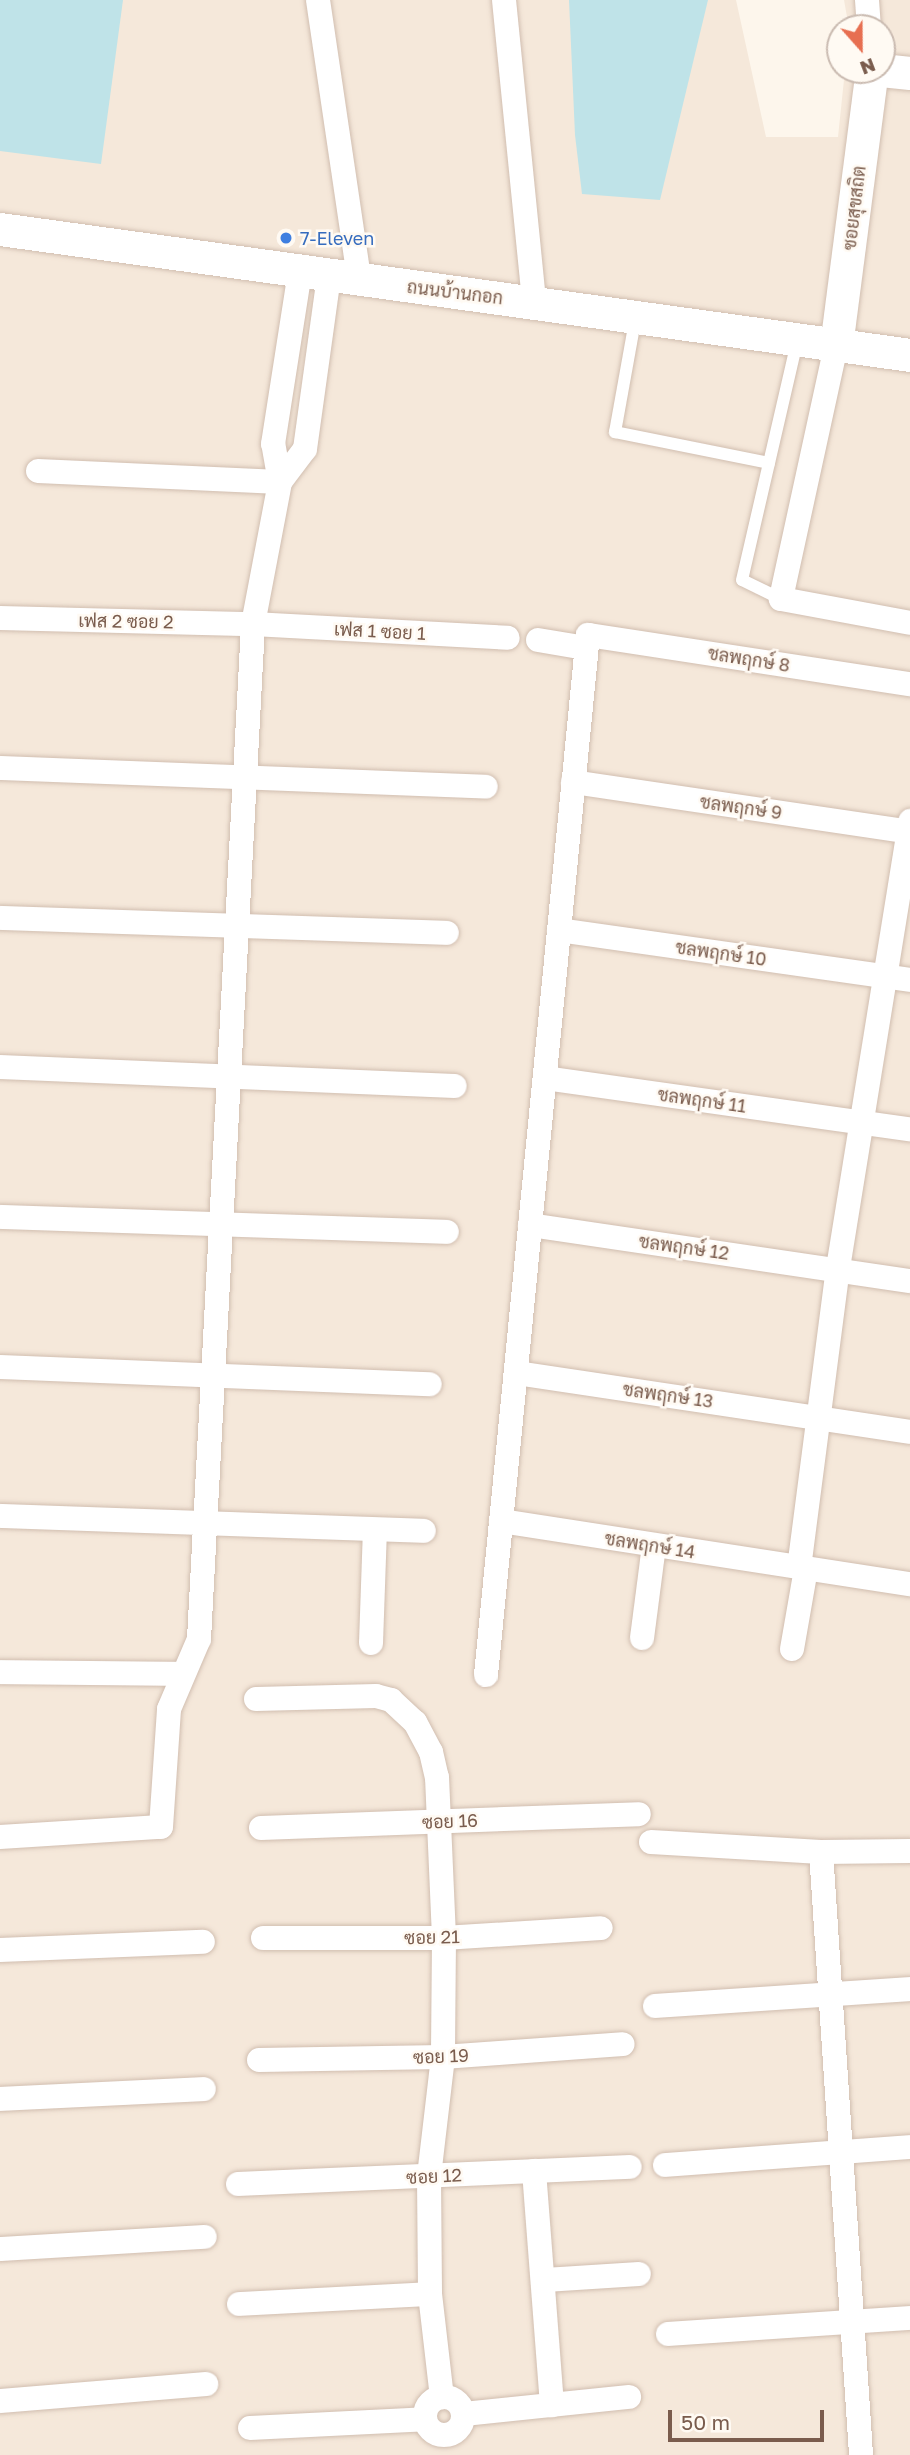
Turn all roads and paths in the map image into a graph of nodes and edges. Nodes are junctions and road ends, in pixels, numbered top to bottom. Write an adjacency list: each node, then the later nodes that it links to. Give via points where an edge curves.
1 (318, 0): 5 (street)
2 (504, 0): 6 (street)
3 (870, 84): 9 (street, ซอยสุขสถิต)
4 (0, 229): 5 (street, ถนนบ้านกอก)
5 (329, 275): 6 (street, ถนนบ้านกอก); 13 (street, via 273,443)
6 (534, 302): 7 (street, ถนนบ้านกอก)
7 (635, 320): 8 (street, ถนนบ้านกอก); 11 (lane, via 615,432)
8 (797, 341): 9 (street, ถนนบ้านกอก); 11 (lane)
9 (836, 346): 10 (street, ถนนบ้านกอก); 14 (street)
10 (910, 355)
11 (769, 463): 14 (lane, via 742,580)
12 (38, 471): 13 (street)
13 (280, 482): 17 (street)
14 (780, 598): 16 (street)
15 (0, 618): 17 (street, เฟส 2 ซอย 2)
16 (910, 623)
17 (253, 624): 18 (street, เฟส 1 ซอย 1); 23 (street)
18 (508, 638)
19 (538, 640): 20 (street, ชลพฤกษ์ 8)
20 (587, 641): 21 (street, ชลพฤกษ์ 8); 24 (street)
21 (910, 684)
22 (0, 768): 23 (street)
23 (245, 776): 25 (street); 28 (street)
24 (573, 782): 26 (street, ชลพฤกษ์ 9); 29 (street)
25 (485, 787)
26 (910, 828): 31 (street)
27 (0, 918): 28 (street)
28 (238, 926): 30 (street); 34 (street)
29 (559, 930): 31 (street, ชลพฤกษ์ 10); 35 (street)
30 (447, 933)
31 (883, 976): 32 (street, ชลพฤกษ์ 10); 37 (street)
32 (910, 980)
33 (0, 1067): 34 (street)
34 (230, 1075): 36 (street); 40 (street)
35 (545, 1078): 37 (street, ชลพฤกษ์ 11); 41 (street)
36 (455, 1086)
37 (860, 1122): 38 (street, ชลพฤกษ์ 11); 43 (street)
38 (910, 1129)
39 (0, 1217): 40 (street)
40 (223, 1225): 42 (street); 47 (street)
41 (530, 1226): 43 (street, ชลพฤกษ์ 12); 46 (street)
42 (447, 1232)
43 (838, 1268): 44 (street, ชลพฤกษ์ 12); 49 (street)
44 (910, 1281)
45 (0, 1367): 47 (street)
46 (516, 1373): 49 (street, ชลพฤกษ์ 13); 52 (street)
47 (215, 1374): 48 (street); 53 (street)
48 (430, 1384)
49 (821, 1418): 50 (street, ชลพฤกษ์ 13); 57 (street)
50 (910, 1432)
51 (0, 1516): 53 (street)
52 (501, 1521): 56 (street, ชลพฤกษ์ 14); 64 (street)
53 (208, 1523): 54 (street); 63 (street, via 199,1639)
54 (375, 1531): 55 (street); 60 (street)
55 (424, 1531)
56 (654, 1546): 57 (street, ชลพฤกษ์ 14); 59 (street)
57 (803, 1568): 58 (street, ชลพฤกษ์ 14); 61 (street)
58 (910, 1584)
59 (642, 1638)
60 (371, 1643)
61 (792, 1648)
62 (0, 1672): 63 (street)
63 (181, 1674): 69 (street, via 166,1727 161,1827)
64 (486, 1675)
65 (256, 1699): 67 (street, via 376,1696 391,1700 425,1736 437,1777)
66 (639, 1814): 67 (street, ซอย 16)
67 (439, 1822): 68 (street, ซอย 16); 75 (street)
68 (261, 1828)
69 (0, 1837)
70 (651, 1842): 72 (street)
71 (910, 1851): 72 (street)
72 (821, 1852): 79 (street)
73 (601, 1928): 75 (street, ซอย 21)
74 (263, 1938): 75 (street, ซอย 21)
75 (444, 1938): 82 (street)
76 (203, 1942): 77 (street)
77 (0, 1950)
78 (910, 1989): 79 (street)
79 (830, 1993): 80 (street); 87 (street)
80 (654, 2006)
81 (623, 2044): 82 (street, ซอย 19)
82 (443, 2057): 83 (street, ซอย 19); 91 (street)
83 (259, 2060)
84 (204, 2089): 85 (street)
85 (0, 2099)
86 (910, 2147): 87 (street)
87 (840, 2152): 88 (street); 100 (street)
88 (665, 2165)
89 (630, 2167): 90 (street, ซอย 12)
90 (534, 2171): 91 (street, ซอย 12); 96 (street)
91 (429, 2177): 92 (street, ซอย 12); 97 (street)
92 (238, 2184)
93 (205, 2237): 94 (street)
94 (0, 2249)
95 (639, 2274): 96 (street)
96 (545, 2280): 106 (street)
97 (430, 2294): 98 (street); 103 (street)
98 (239, 2304)
99 (910, 2318): 100 (street)
100 (852, 2320): 101 (street); 111 (street)
101 (667, 2334)
102 (206, 2384): 105 (street)
103 (442, 2397): 107 (street, via 457,2401); 108 (street, via 429,2404)
104 (629, 2397): 106 (street)
105 (0, 2401)
106 (552, 2405): 107 (street)
107 (464, 2414): 110 (street, via 460,2429)
108 (425, 2419): 109 (street); 110 (street)
109 (250, 2428)
110 (447, 2446)
111 (861, 2455)

